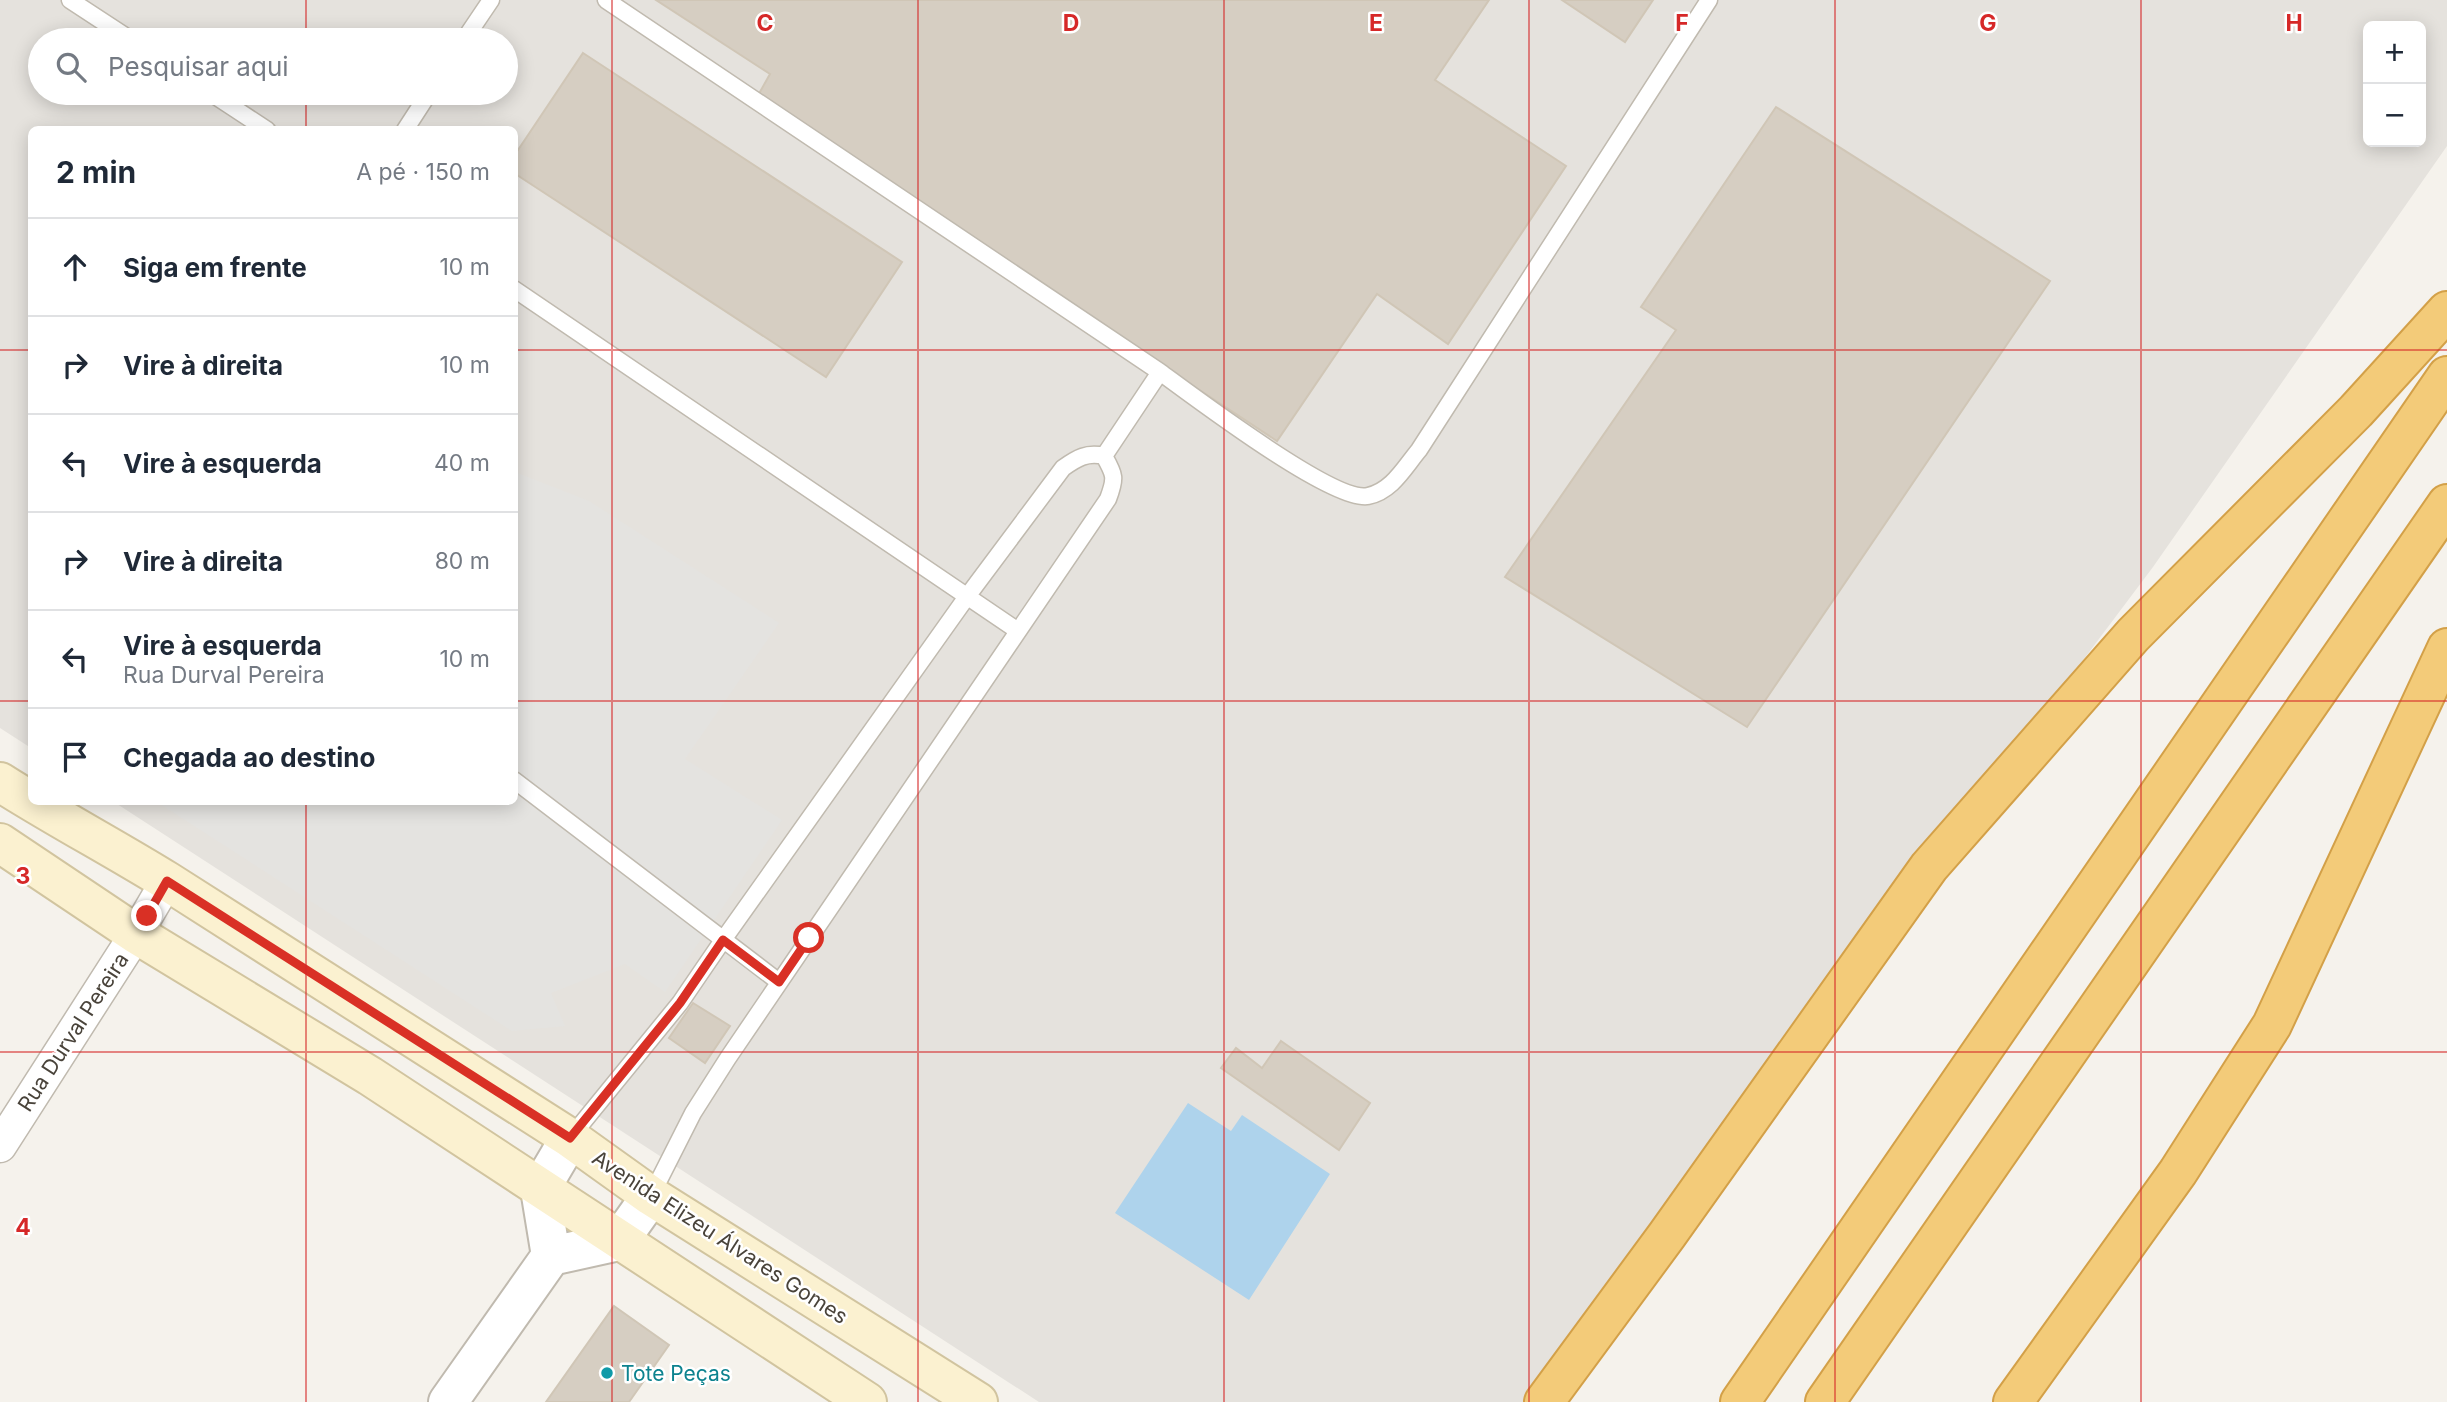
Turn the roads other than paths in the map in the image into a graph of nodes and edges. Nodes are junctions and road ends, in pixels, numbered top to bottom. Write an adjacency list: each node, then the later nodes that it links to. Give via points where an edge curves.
1 (70, 0): 5 (lane)
2 (491, 0): 6 (lane)
3 (606, 0): 13 (lane)
4 (1709, 0): 13 (lane, via 1419,450 1386,490 1365,497 1340,489 1282,458)
5 (113, 28)
6 (472, 28)
7 (229, 105): 9 (lane)
8 (421, 105): 10 (lane)
9 (261, 126)
10 (408, 126)
11 (518, 292): 17 (lane)
12 (2447, 311): 38 (highway, via 2356,411 2133,635 1929,867)
13 (1160, 372): 15 (lane)
14 (2447, 376): 39 (highway)
15 (1104, 456): 17 (lane, via 1092,453 1063,468); 18 (lane, via 1114,482 1108,499)
16 (2447, 503): 40 (highway)
17 (967, 598): 18 (lane); 27 (lane)
18 (1018, 631): 28 (lane)
19 (2447, 648): 41 (highway, via 2272,1025 2178,1172)
20 (0, 782): 22 (main road, Avenida Elizeu Álvares Gomes)
21 (518, 783): 27 (lane)
22 (28, 801)
23 (34, 805): 25 (main road, Avenida Elizeu Álvares Gomes)
24 (0, 843): 26 (main road)
25 (167, 881): 26 (street, Rua Durval Pereira); 29 (main road, Avenida Elizeu Álvares Gomes)
26 (136, 934): 30 (street, Rua Durval Pereira); 31 (main road, via 370,1076)
27 (723, 940): 28 (lane); 29 (lane, via 680,1003)
28 (779, 982): 32 (lane, via 693,1113)
29 (570, 1138): 31 (street); 32 (main road, Avenida Elizeu Álvares Gomes)
30 (0, 1146)
31 (540, 1189): 33 (main road); 34 (street)
32 (652, 1196): 33 (street); 37 (main road, Avenida Elizeu Álvares Gomes)
33 (619, 1241): 34 (street); 36 (main road)
34 (551, 1256): 35 (street)
35 (448, 1402)
36 (867, 1402)
37 (978, 1402)
38 (1544, 1402)
39 (1740, 1402)
40 (1825, 1402)
41 (2012, 1402)

